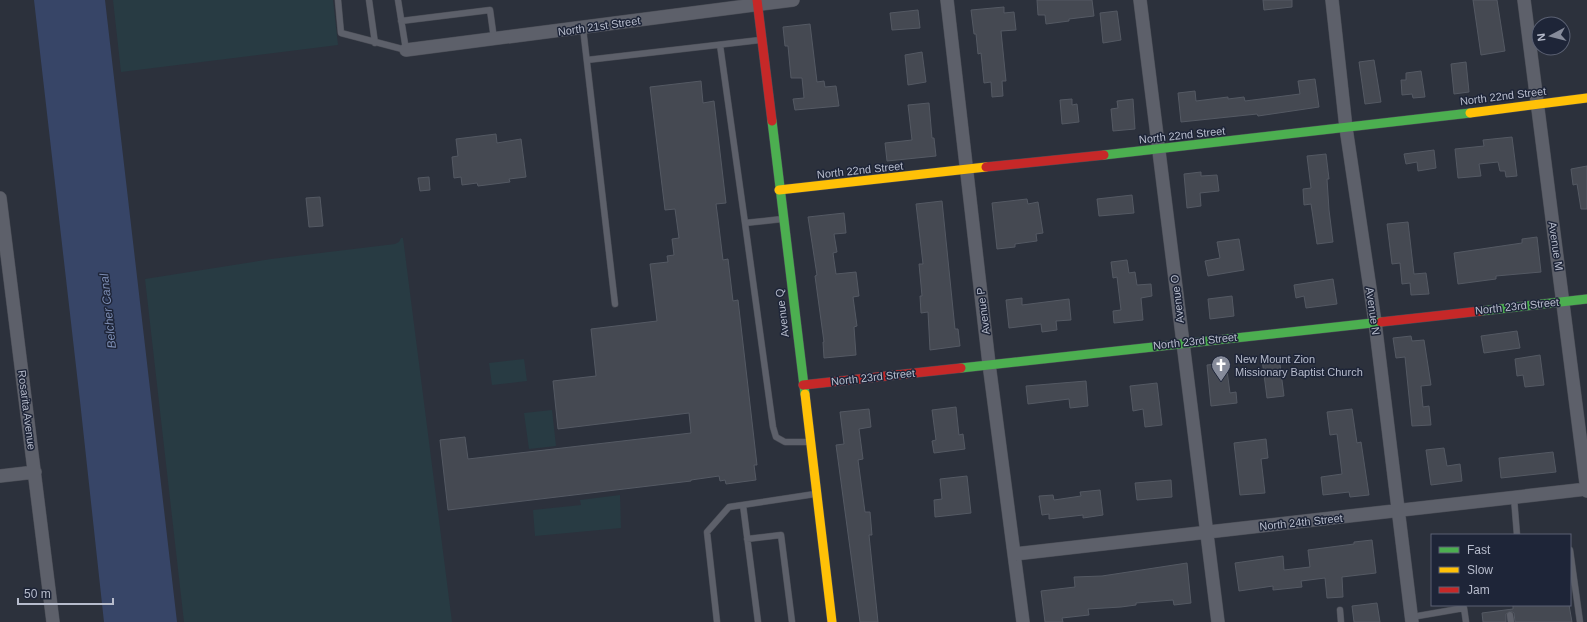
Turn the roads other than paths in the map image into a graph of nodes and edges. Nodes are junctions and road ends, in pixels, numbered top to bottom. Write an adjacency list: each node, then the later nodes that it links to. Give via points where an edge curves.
1 (338, 0): 14 (lane, via 341,34)
2 (369, 0): 14 (lane)
3 (398, 0): 10 (lane)
4 (792, 0): 9 (street, North 21st Street)
5 (947, 0): 22 (street, Avenue P)
6 (1140, 0): 21 (street, Avenue O)
7 (1332, 0): 20 (street, Avenue N)
8 (1524, 0): 19 (street, Avenue M)
9 (757, 2): 11 (street, North 21st Street); 13 (street, Avenue Q)
10 (401, 21): 12 (lane, via 490,10); 16 (lane)
11 (583, 28): 12 (street, North 21st Street); 17 (lane)
12 (494, 39): 16 (street, North 21st Street)
13 (762, 40): 15 (lane); 23 (street, Avenue Q)
14 (375, 43): 16 (lane)
15 (720, 45): 17 (lane); 26 (lane)
16 (406, 50)
17 (587, 60): 29 (lane)
18 (1587, 98): 19 (street, North 22nd Street)
19 (1537, 104): 20 (street, North 22nd Street); 28 (street, Avenue M)
20 (1346, 128): 21 (street, North 22nd Street); 30 (street, Avenue N)
21 (1159, 150): 22 (street, North 22nd Street); 31 (street, Avenue O)
22 (966, 171): 23 (street, North 22nd Street); 32 (street, Avenue P)
23 (779, 190): 25 (street, Avenue Q)
24 (0, 198): 35 (street, Rosarita Avenue)
25 (782, 219): 26 (lane); 33 (street, Avenue Q)
26 (745, 223): 34 (lane, via 773,427 776,437 785,442)
27 (1587, 299): 28 (street, North 23rd Street)
28 (1564, 301): 30 (street, North 23rd Street); 37 (street, Avenue M)
29 (615, 304)
30 (1375, 322): 31 (street, North 23rd Street); 41 (street, Avenue N)
31 (1183, 342): 32 (street, North 23rd Street); 42 (street, Avenue O)
32 (989, 364): 33 (street, North 23rd Street); 45 (street, Avenue P)
33 (803, 385): 34 (street, Avenue Q)
34 (810, 442): 38 (street, Avenue Q)
35 (35, 472): 36 (street); 49 (street, Rosarita Avenue)
36 (0, 476)
37 (1587, 490): 39 (street, North 24th Street)
38 (816, 494): 40 (lane); 53 (street, Avenue Q)
39 (1514, 498): 41 (street, North 24th Street); 43 (lane)
40 (743, 505): 44 (lane); 50 (lane, via 729,507 706,532)
41 (1398, 511): 42 (street, North 24th Street); 48 (street, Avenue N)
42 (1207, 532): 45 (street, North 24th Street); 55 (street, Avenue O)
43 (1517, 534)
44 (747, 539): 51 (lane); 52 (lane, via 781,535)
45 (1015, 554): 54 (street, Avenue P)
46 (1571, 557): 58 (lane)
47 (1340, 610): 56 (lane)
48 (1412, 619): 57 (lane, via 1464,608)
49 (53, 622)
50 (717, 622)
51 (758, 622)
52 (792, 622)
53 (832, 622)
54 (1023, 622)
55 (1218, 622)
56 (1341, 622)
57 (1466, 622)
58 (1580, 622)

